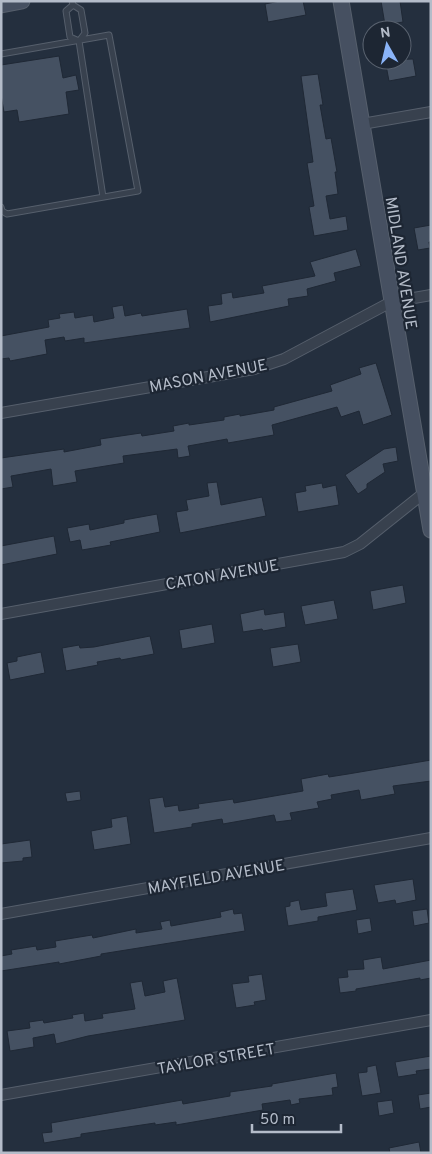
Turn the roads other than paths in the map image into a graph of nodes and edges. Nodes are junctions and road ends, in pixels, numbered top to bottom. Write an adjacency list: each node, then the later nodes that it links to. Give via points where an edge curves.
1 (22, 1): 4 (main road)
2 (340, 1): 8 (main road, MIDLAND AVENUE)
3 (73, 3): 5 (lane, via 81,10 83,25 84,33); 5 (lane, via 66,11 70,37)
4 (1, 5)
5 (78, 41): 6 (lane); 9 (lane); 9 (lane, via 109,35 138,192)
6 (1, 54)
7 (431, 112): 8 (street)
8 (362, 124): 12 (main road, MIDLAND AVENUE)
9 (103, 197): 10 (lane, via 8,214)
10 (1, 207)
11 (431, 295): 12 (street, MASON AVENUE)
12 (391, 302): 13 (street, MASON AVENUE, via 284,359 254,369); 14 (main road, MIDLAND AVENUE)
13 (1, 413)
14 (426, 474): 15 (main road, MIDLAND AVENUE)
15 (424, 493): 16 (main road, MIDLAND AVENUE); 17 (street, CATON AVENUE, via 360,544 344,552)
16 (431, 530)
17 (1, 614)
18 (431, 838): 19 (street, MAYFIELD AVENUE)
19 (1, 914)
20 (431, 1020): 21 (street, TAYLOR STREET)
21 (1, 1095)

